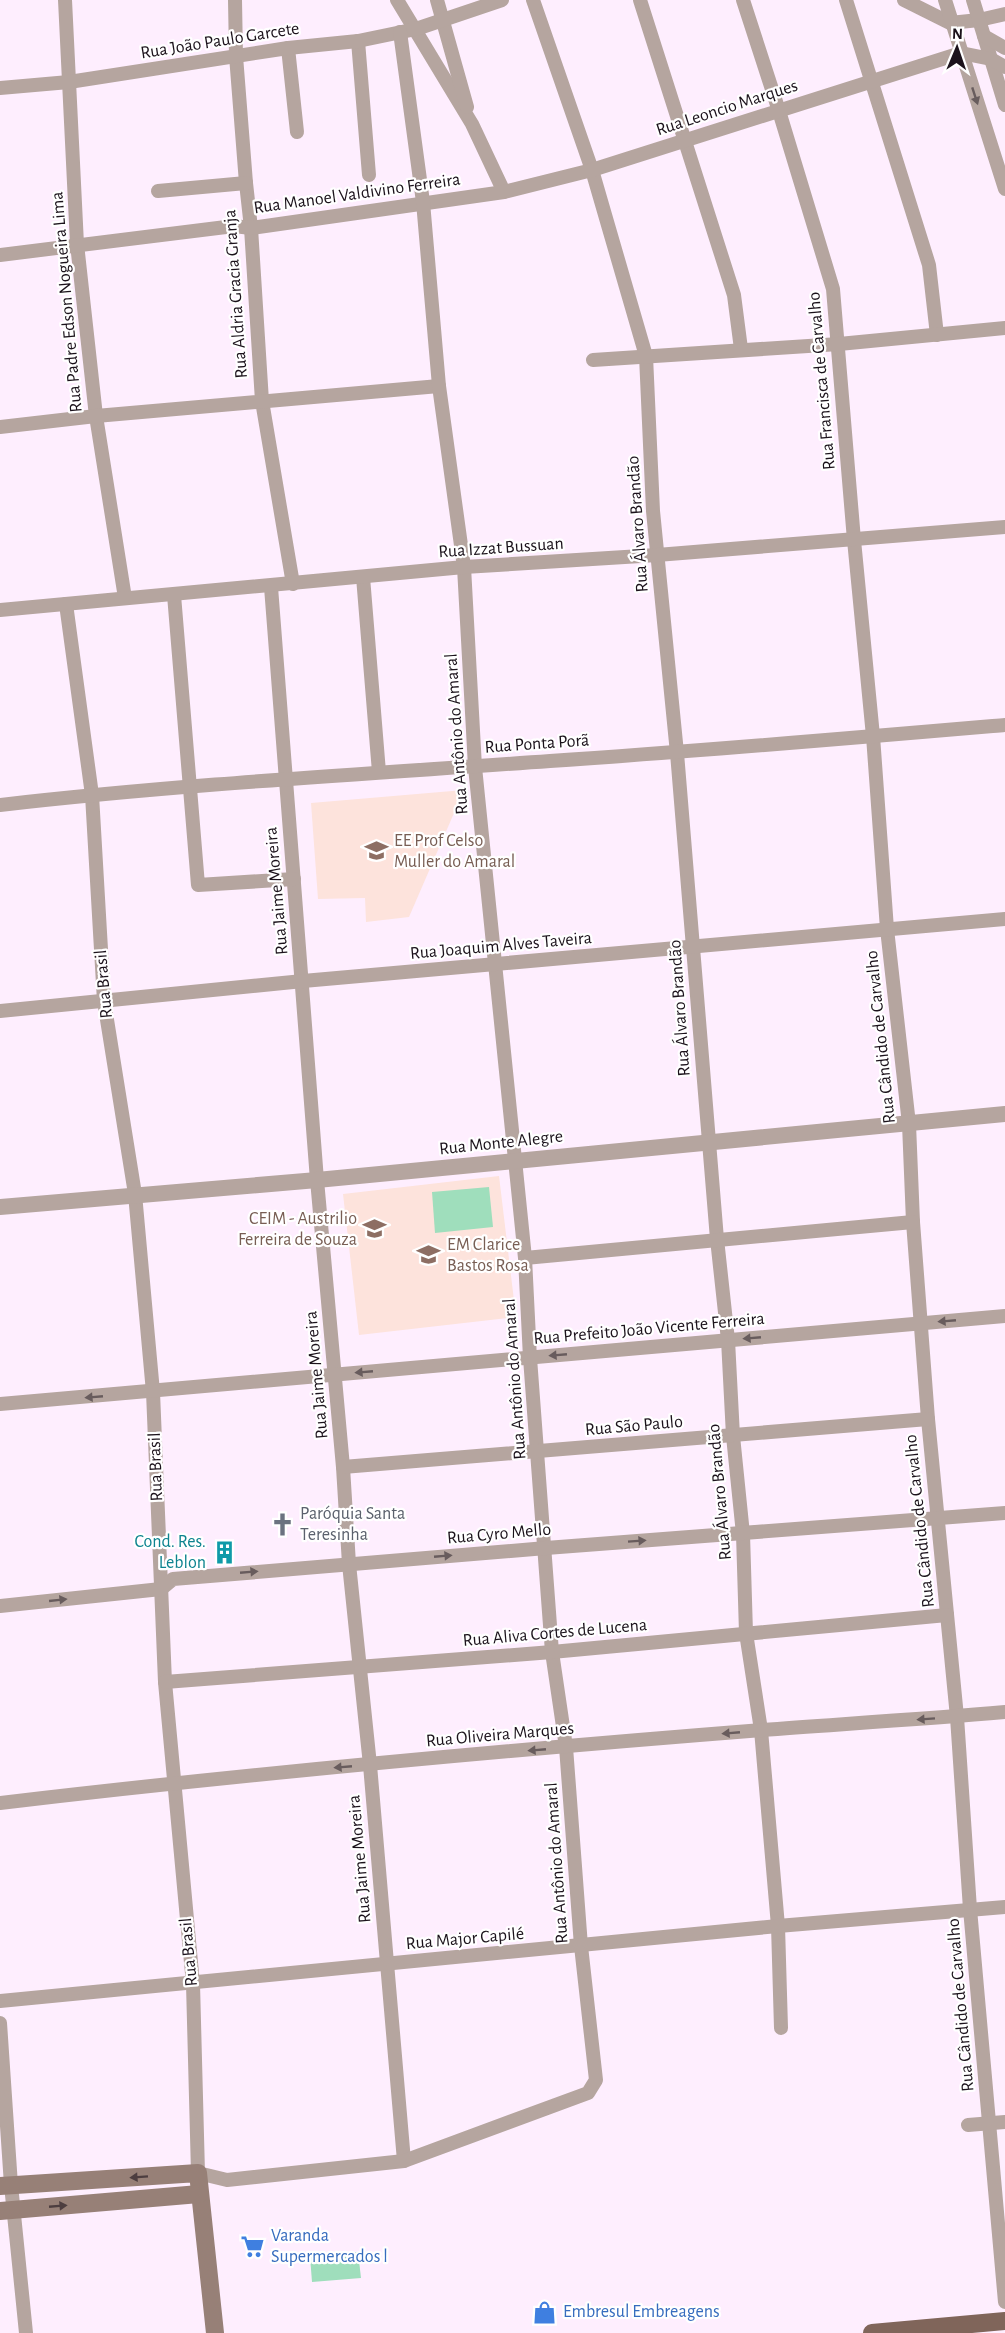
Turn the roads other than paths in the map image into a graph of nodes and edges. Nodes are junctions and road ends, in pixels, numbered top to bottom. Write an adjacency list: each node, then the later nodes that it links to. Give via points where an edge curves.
1 (65, 0): 28 (street, Rua Padre Edson Nogueira Lima)
2 (235, 0): 24 (street, Rua Aldria Gracia Granja)
3 (398, 0): 17 (street)
4 (437, 0): 14 (street)
5 (502, 0): 14 (street, Rua João Paulo Garcete)
6 (533, 0): 35 (street, Rua Álvaro Brandão)
7 (640, 0): 34 (street)
8 (742, 0): 31 (street, Rua Francisca de Carvalho)
9 (846, 0): 27 (street)
10 (904, 0): 16 (street)
11 (945, 0): 16 (street)
12 (973, 0): 15 (street)
13 (1005, 14): 15 (street)
14 (443, 19): 17 (street, Rua João Paulo Garcete); 32 (street)
15 (979, 20): 16 (street); 19 (street)
16 (950, 23): 23 (street)
17 (416, 29): 18 (street, Rua João Paulo Garcete); 32 (street)
18 (400, 32): 20 (street, Rua João Paulo Garcete); 41 (street, Rua Antônio do Amaral)
19 (984, 36): 22 (street); 25 (street)
20 (358, 41): 21 (street, Rua João Paulo Garcete); 36 (street)
21 (288, 48): 24 (street, Rua João Paulo Garcete); 33 (street)
22 (1005, 48)
23 (961, 53): 25 (street); 27 (street, Rua Leoncio Marques); 38 (street, one-way to 38)
24 (236, 56): 28 (street, Rua João Paulo Garcete); 37 (street, Rua Aldria Gracia Granja)
25 (991, 59): 26 (street); 30 (street)
26 (1005, 67)
27 (871, 81): 31 (street, Rua Leoncio Marques); 46 (street, via 929,265)
28 (69, 82): 29 (street, Rua João Paulo Garcete); 43 (street, Rua Padre Edson Nogueira Lima)
29 (0, 88)
30 (1005, 105)
31 (779, 111): 34 (street, Rua Leoncio Marques); 47 (street, Rua Francisca de Carvalho, via 833,290)
32 (472, 124): 40 (street)
33 (297, 132)
34 (684, 141): 35 (street, Rua Leoncio Marques); 48 (street, via 734,295)
35 (592, 170): 40 (street, Rua Leoncio Marques); 49 (street, Rua Álvaro Brandão)
36 (369, 175)
37 (246, 183): 39 (street); 42 (street, Rua Aldria Gracia Granja)
38 (1005, 189)
39 (158, 191)
40 (504, 192): 41 (street, Rua Manoel Valdivino Ferreira)
41 (423, 202): 42 (street, Rua Manoel Valdivino Ferreira); 51 (street, Rua Antônio do Amaral)
42 (251, 228): 43 (street, Rua Manoel Valdivino Ferreira, via 234,226); 52 (street, Rua Aldria Gracia Granja)
43 (77, 244): 44 (street, Rua Manoel Valdivino Ferreira); 53 (street, Rua Padre Edson Nogueira Lima)
44 (0, 255)
45 (1005, 328): 46 (street)
46 (937, 335): 47 (street)
47 (839, 344): 48 (street); 56 (street, Rua Francisca de Carvalho)
48 (741, 349): 49 (street)
49 (646, 356): 50 (street); 57 (street, Rua Álvaro Brandão)
50 (593, 360)
51 (440, 386): 52 (street); 58 (street, Rua Antônio do Amaral)
52 (262, 401): 53 (street); 60 (street, Rua Aldria Gracia Granja)
53 (96, 416): 54 (street); 63 (street, Rua Padre Edson Nogueira Lima)
54 (0, 427)
55 (1005, 527): 56 (street, Rua Izzat Bussuan)
56 (854, 540): 57 (street, Rua Izzat Bussuan); 67 (street, Rua Francisca de Carvalho)
57 (657, 555): 58 (street, Rua Izzat Bussuan); 68 (street, Rua Álvaro Brandão)
58 (464, 567): 59 (street, Rua Izzat Bussuan); 69 (street, Rua Antônio do Amaral)
59 (363, 577): 60 (street, Rua Izzat Bussuan); 70 (street)
60 (293, 584): 61 (street, Rua Izzat Bussuan)
61 (271, 587): 62 (street, Rua Izzat Bussuan); 71 (street, Rua Jaime Moreira)
62 (174, 595): 63 (street, Rua Izzat Bussuan); 72 (street)
63 (125, 598): 64 (street, Rua Izzat Bussuan)
64 (66, 604): 65 (street, Rua Izzat Bussuan); 73 (street, Rua Brasil)
65 (0, 610)
66 (1005, 725): 67 (street, Rua Ponta Porã)
67 (873, 736): 68 (street, Rua Ponta Porã); 77 (street, Rua Cândido de Carvalho)
68 (677, 753): 69 (street, Rua Ponta Porã); 78 (street, Rua Álvaro Brandão)
69 (475, 766): 70 (street, Rua Ponta Porã); 79 (street, Rua Antônio do Amaral)
70 (380, 772): 71 (street, Rua Ponta Porã)
71 (285, 780): 72 (street, Rua Ponta Porã); 75 (street, Rua Jaime Moreira)
72 (190, 788): 73 (street, Rua Ponta Porã); 75 (street, via 198,885)
73 (92, 795): 74 (street, Rua Ponta Porã); 81 (street, Rua Brasil)
74 (0, 805)
75 (294, 879): 80 (street, Rua Jaime Moreira)
76 (1005, 919): 77 (street, Rua Joaquim Alves Taveira)
77 (887, 929): 78 (street, Rua Joaquim Alves Taveira); 84 (street, Rua Cândido de Carvalho)
78 (694, 948): 79 (street, Rua Joaquim Alves Taveira); 85 (street, Rua Álvaro Brandão)
79 (496, 965): 80 (street, Rua Joaquim Alves Taveira); 86 (street, Rua Antônio do Amaral)
80 (303, 981): 81 (street, Rua Joaquim Alves Taveira); 87 (street, Rua Jaime Moreira)
81 (104, 1001): 82 (street, Rua Joaquim Alves Taveira); 88 (street, Rua Brasil)
82 (0, 1011)
83 (1005, 1114): 84 (street, Rua Monte Alegre)
84 (909, 1124): 85 (street, Rua Monte Alegre); 90 (street, Rua Cândido de Carvalho)
85 (709, 1142): 86 (street, Rua Monte Alegre); 91 (street, Rua Álvaro Brandão)
86 (515, 1161): 87 (street, Rua Monte Alegre); 92 (street, Rua Antônio do Amaral)
87 (317, 1180): 88 (street, Rua Monte Alegre); 97 (street, Rua Jaime Moreira)
88 (135, 1194): 89 (street, Rua Monte Alegre); 98 (street, Rua Brasil)
89 (0, 1207)
90 (913, 1222): 91 (street); 94 (street, Rua Cândido de Carvalho)
91 (717, 1239): 92 (street); 95 (street, Rua Álvaro Brandão)
92 (525, 1258): 96 (street, Rua Antônio do Amaral)
93 (1005, 1316): 94 (street, Rua Prefeito João Vicente Ferreira, one-way to 94)
94 (922, 1323): 95 (street, Rua Prefeito João Vicente Ferreira, one-way to 95); 100 (street, Rua Cândido de Carvalho)
95 (728, 1340): 96 (street, Rua Prefeito João Vicente Ferreira, one-way to 96); 101 (street, Rua Álvaro Brandão)
96 (530, 1358): 97 (street, Rua Prefeito João Vicente Ferreira, one-way to 97); 102 (street, Rua Antônio do Amaral)
97 (335, 1374): 98 (street, Rua Prefeito João Vicente Ferreira); 103 (street, Rua Jaime Moreira)
98 (153, 1392): 99 (street, Rua Prefeito João Vicente Ferreira, one-way to 99); 109 (street, Rua Brasil)
99 (0, 1404)
100 (928, 1419): 101 (street, Rua São Paulo); 105 (street, Rua Cândido de Carvalho)
101 (733, 1436): 102 (street, Rua São Paulo); 106 (street, Rua Álvaro Brandão)
102 (537, 1452): 103 (street, Rua São Paulo); 107 (street, Rua Antônio do Amaral)
103 (343, 1467): 108 (street, Rua Jaime Moreira)
104 (1005, 1514): 105 (street, Rua Cyro Mello)
105 (939, 1520): 106 (street, Rua Cyro Mello); 111 (street, Rua Cândido de Carvalho)
106 (743, 1534): 107 (street, Rua Cyro Mello, one-way to 106); 112 (street, Rua Álvaro Brandão)
107 (546, 1548): 108 (street, Rua Cyro Mello, one-way to 107); 113 (street, Rua Antônio do Amaral)
108 (349, 1564): 109 (street, Rua Cyro Mello, one-way to 108, via 173,1578); 114 (street, Rua Jaime Moreira)
109 (160, 1589): 110 (street, Rua Cyro Mello, one-way to 109); 115 (street, Rua Brasil)
110 (0, 1606)
111 (947, 1615): 112 (street, Rua Aliva Cortes de Lucena); 117 (street, Rua Cândido de Carvalho)
112 (746, 1633): 113 (street, Rua Aliva Cortes de Lucena); 118 (street, Rua Álvaro Brandão)
113 (552, 1652): 114 (street, Rua Aliva Cortes de Lucena); 119 (street, Rua Antônio do Amaral)
114 (360, 1666): 115 (street, Rua Aliva Cortes de Lucena); 120 (street, Rua Jaime Moreira)
115 (165, 1682): 121 (street, Rua Brasil)
116 (1005, 1713): 117 (street, Rua Oliveira Marques)
117 (957, 1717): 118 (street, Rua Oliveira Marques, one-way to 118); 124 (street, Rua Cândido de Carvalho)
118 (761, 1730): 119 (street, Rua Oliveira Marques, one-way to 119); 125 (street, Rua Álvaro Brandão)
119 (566, 1747): 120 (street, Rua Oliveira Marques, one-way to 120); 126 (street, Rua Antônio do Amaral)
120 (370, 1765): 121 (street, Rua Oliveira Marques, one-way to 121); 127 (street, Rua Jaime Moreira)
121 (174, 1782): 122 (street, Rua Oliveira Marques); 128 (street, Rua Brasil)
122 (0, 1803)
123 (1005, 1907): 124 (street, Rua Major Capilé)
124 (970, 1910): 125 (street, Rua Major Capilé); 133 (street, Rua Cândido de Carvalho)
125 (778, 1926): 126 (street, Rua Major Capilé); 131 (street, Rua Álvaro Brandão)
126 (580, 1947): 127 (street, Rua Major Capilé); 135 (street, Rua Antônio do Amaral, via 596,2080 588,2093)
127 (387, 1964): 128 (street, Rua Major Capilé); 135 (street, Rua Jaime Moreira)
128 (193, 1984): 129 (street, Rua Major Capilé); 136 (street, Rua Brasil)
129 (0, 2001)
130 (0, 2024): 138 (street)
131 (781, 2028)
132 (1005, 2122): 133 (street)
133 (990, 2123): 134 (street); 141 (street, Rua Cândido de Carvalho)
134 (968, 2125)
135 (404, 2160): 137 (street)
136 (198, 2173): 137 (street); 138 (main road, one-way to 138); 139 (main road, Rua Brasil)
137 (227, 2180): 139 (street)
138 (5, 2185): 140 (street)
139 (199, 2194): 140 (main road, one-way to 139); 144 (main road, Rua Brasil)
140 (7, 2210): 143 (street)
141 (1005, 2302)
142 (1005, 2321): 145 (main road)
143 (26, 2333)
144 (215, 2333)
145 (872, 2333)

